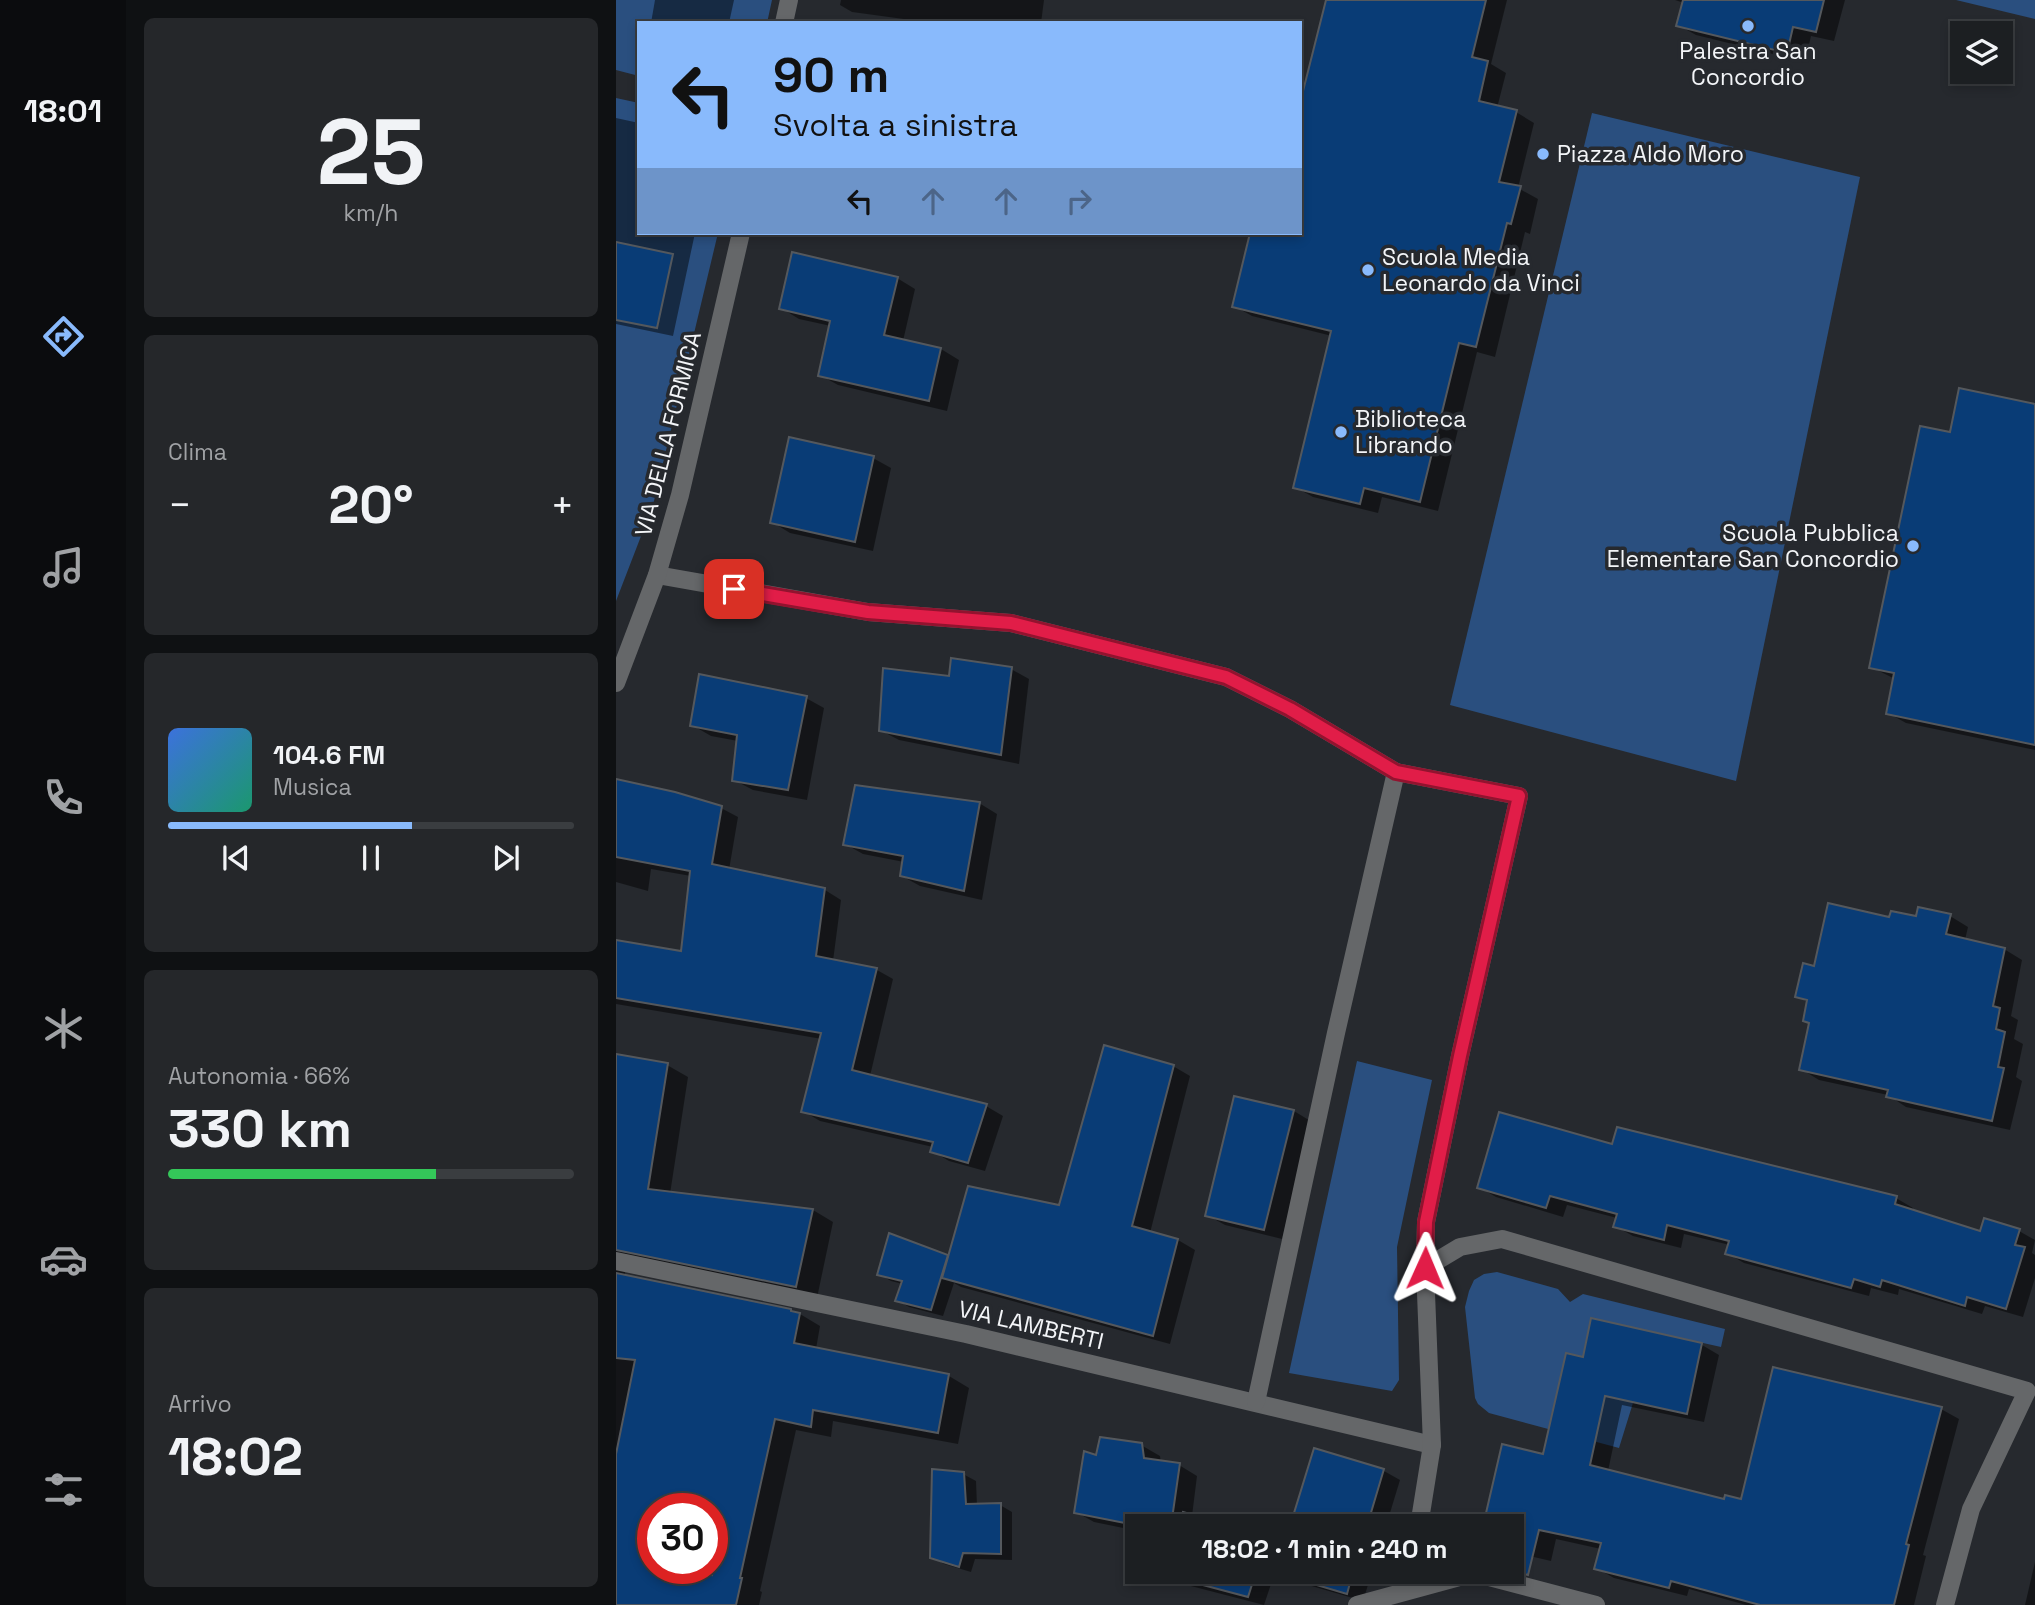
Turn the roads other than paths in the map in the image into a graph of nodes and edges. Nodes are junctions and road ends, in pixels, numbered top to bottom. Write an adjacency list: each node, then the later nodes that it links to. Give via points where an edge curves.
1 (789, 0): 2 (street)
2 (784, 21)
3 (741, 235): 4 (street, VIA DELLA FORMICA)
4 (657, 575): 5 (street, VIA DELLA FORMICA); 6 (street, via 868,612 1011,623 1226,677)
5 (616, 683)
6 (1396, 772): 8 (street, via 1519,796 1426,1222); 9 (street)
7 (616, 1261): 9 (street, VIA LAMBERTI, via 966,1334)
8 (1425, 1268): 10 (street); 16 (street, via 1460,1247 1502,1239 2027,1391 1971,1508)
9 (1256, 1402): 10 (street, VIA LAMBERTI)
10 (1432, 1445): 11 (street)
11 (1421, 1514)
12 (1410, 1584): 13 (street)
13 (1409, 1590): 14 (street); 15 (street, via 1474,1573)
14 (1357, 1605)
15 (1595, 1605)
16 (1945, 1605)

